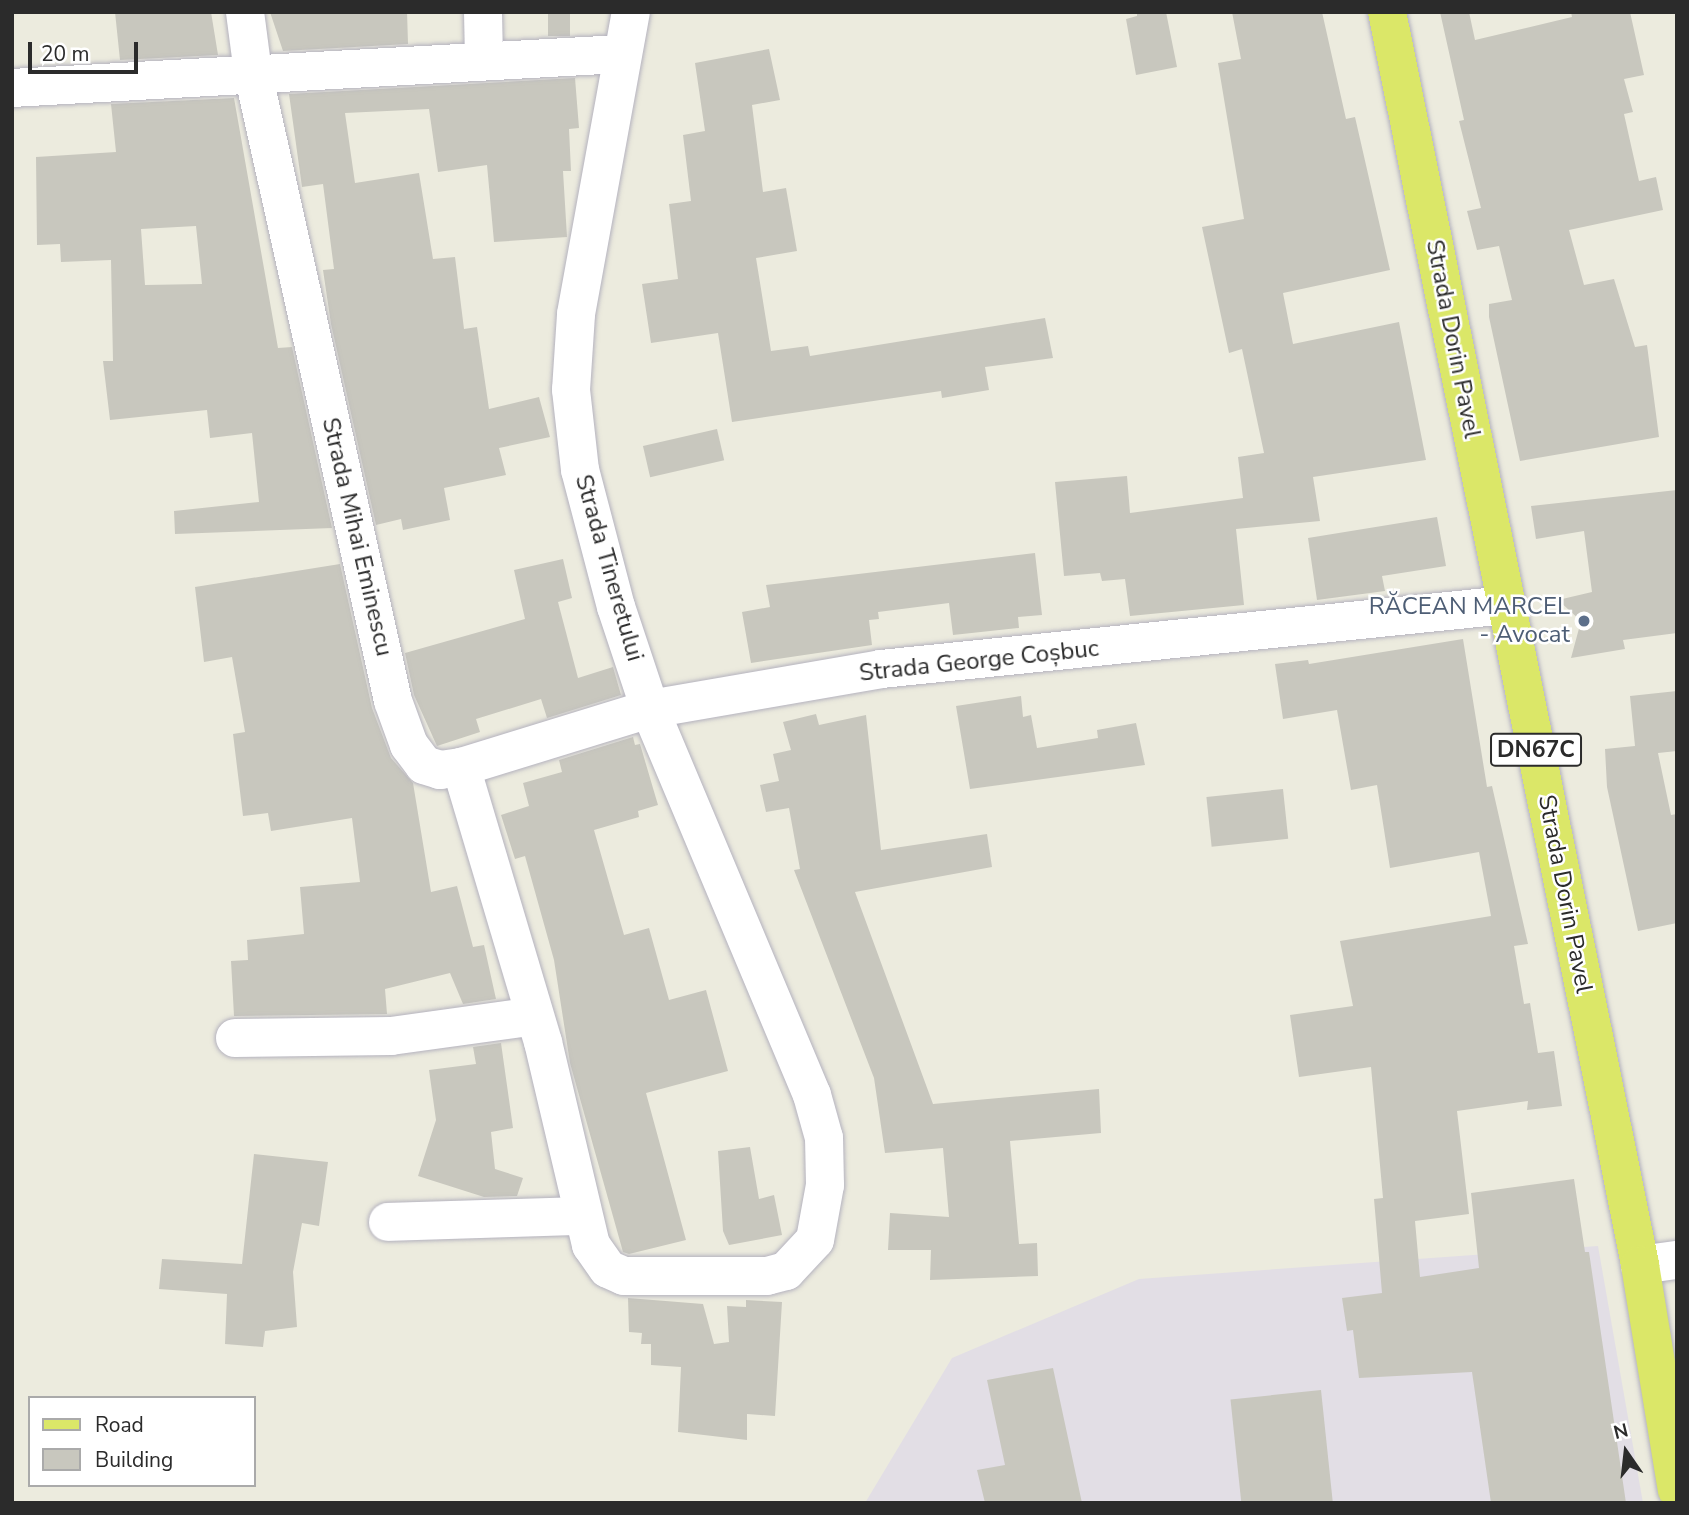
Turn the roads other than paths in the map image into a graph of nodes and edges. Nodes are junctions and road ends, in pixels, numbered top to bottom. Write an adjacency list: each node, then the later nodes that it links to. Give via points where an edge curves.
1 (245, 12): 7 (street, Strada Mihai Eminescu)
2 (483, 12): 6 (street)
3 (631, 12): 5 (street, Strada Tineretului)
4 (1387, 12): 9 (main road, Strada Dorin Pavel / DN67C)
5 (621, 54): 6 (street); 10 (street, Strada Tineretului, via 576,314 571,390 580,470 615,607)
6 (484, 58): 7 (street)
7 (253, 73): 8 (street); 11 (street, Strada Mihai Eminescu, via 393,701 409,745 424,765 440,770)
8 (12, 88)
9 (1507, 605): 10 (street, Strada George Coșbuc, via 881,669); 17 (main road, Strada Dorin Pavel / DN67C)
10 (650, 709): 11 (street, Strada George Coșbuc); 14 (street, Strada Tineretului, via 812,1095 824,1138 825,1185 815,1240 786,1271 767,1276 624,1276 608,1269 591,1245)
11 (461, 767): 12 (street)
12 (535, 1016): 13 (street, via 391,1036); 14 (street)
13 (234, 1038)
14 (580, 1216): 15 (street)
15 (388, 1222)
16 (1677, 1260): 17 (street)
17 (1640, 1265): 18 (main road, Strada Dorin Pavel / DN67C)
18 (1677, 1490)

